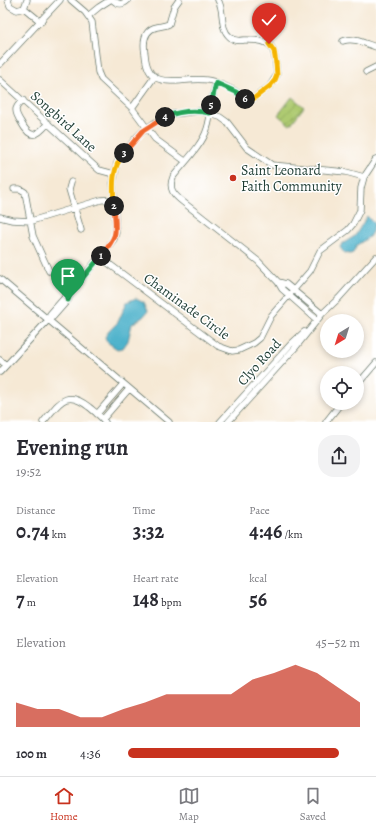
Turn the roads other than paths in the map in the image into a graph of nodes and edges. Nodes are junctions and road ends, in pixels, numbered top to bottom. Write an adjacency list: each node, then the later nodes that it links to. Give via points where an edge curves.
1 (8, 0): 9 (street, via 14,10)
2 (27, 0): 9 (street)
3 (60, 0): 11 (street)
4 (71, 0): 10 (street)
5 (112, 0): 6 (street, via 120,4); 10 (street)
6 (128, 0)
7 (179, 0): 17 (street, via 169,24 152,28 145,36 146,62)
8 (218, 0): 19 (street, via 227,34 236,40 260,40 269,44 274,51 277,75 270,86 250,101)
9 (24, 8): 11 (street)
10 (88, 16): 21 (street, via 92,26 99,75)
11 (41, 22): 14 (street)
12 (343, 41): 13 (street, via 355,40)
13 (376, 47)
14 (0, 64)
15 (376, 67): 16 (street)
16 (366, 72)
17 (155, 76): 19 (street, via 167,82 207,80); 21 (street)
18 (0, 80): 20 (street, Songbird Lane)
19 (216, 83): 22 (street)
20 (23, 100): 23 (street, Songbird Lane); 23 (street, via 16,112 27,132 38,133)
21 (132, 108): 24 (street)
22 (210, 113): 24 (street, via 195,111 173,114); 26 (street, via 204,137); 28 (street, via 227,122 247,148 272,165 346,172)
23 (48, 123): 27 (street, Songbird Lane, via 99,170)
24 (148, 128): 26 (street, via 155,139); 27 (street, via 122,155)
25 (376, 159): 28 (street, Chaminade Circle)
26 (185, 161): 40 (street, via 171,182 176,197 253,257 282,289)
27 (114, 174): 31 (street)
28 (364, 177): 40 (street, Chaminade Circle, via 360,210 353,224 320,251 310,271)
29 (71, 182): 32 (street, via 69,189)
30 (14, 188): 34 (street, via 25,192)
31 (114, 199): 32 (street); 36 (street, via 116,233 112,243)
32 (75, 208): 34 (street); 35 (street)
33 (0, 218): 34 (street)
34 (31, 221): 38 (street, via 33,236)
35 (82, 230)
36 (100, 257): 40 (street, Chaminade Circle, via 213,343 232,351 246,348 260,338 271,316); 43 (street, via 50,314)
37 (375, 260): 41 (street, Clyo Road)
38 (49, 271)
39 (0, 279): 43 (street)
40 (291, 293): 41 (street); 44 (street)
41 (322, 314)
42 (320, 316): 44 (street, Clyo Road)
43 (50, 319): 47 (street); 50 (street)
44 (317, 320): 57 (street, Clyo Road, via 291,344); 58 (street, Clyo Road)
45 (0, 360): 47 (street)
46 (376, 363): 49 (street)
47 (6, 365): 48 (street)
48 (0, 372)
49 (364, 377)
50 (123, 384): 51 (street); 53 (street)
51 (129, 389): 54 (street); 56 (street)
52 (335, 410): 59 (street)
53 (97, 414): 54 (street); 55 (street, via 82,401 70,398 59,404)
54 (104, 420)
55 (42, 422)
56 (169, 422)
57 (220, 422)
58 (228, 422)
59 (326, 422)

